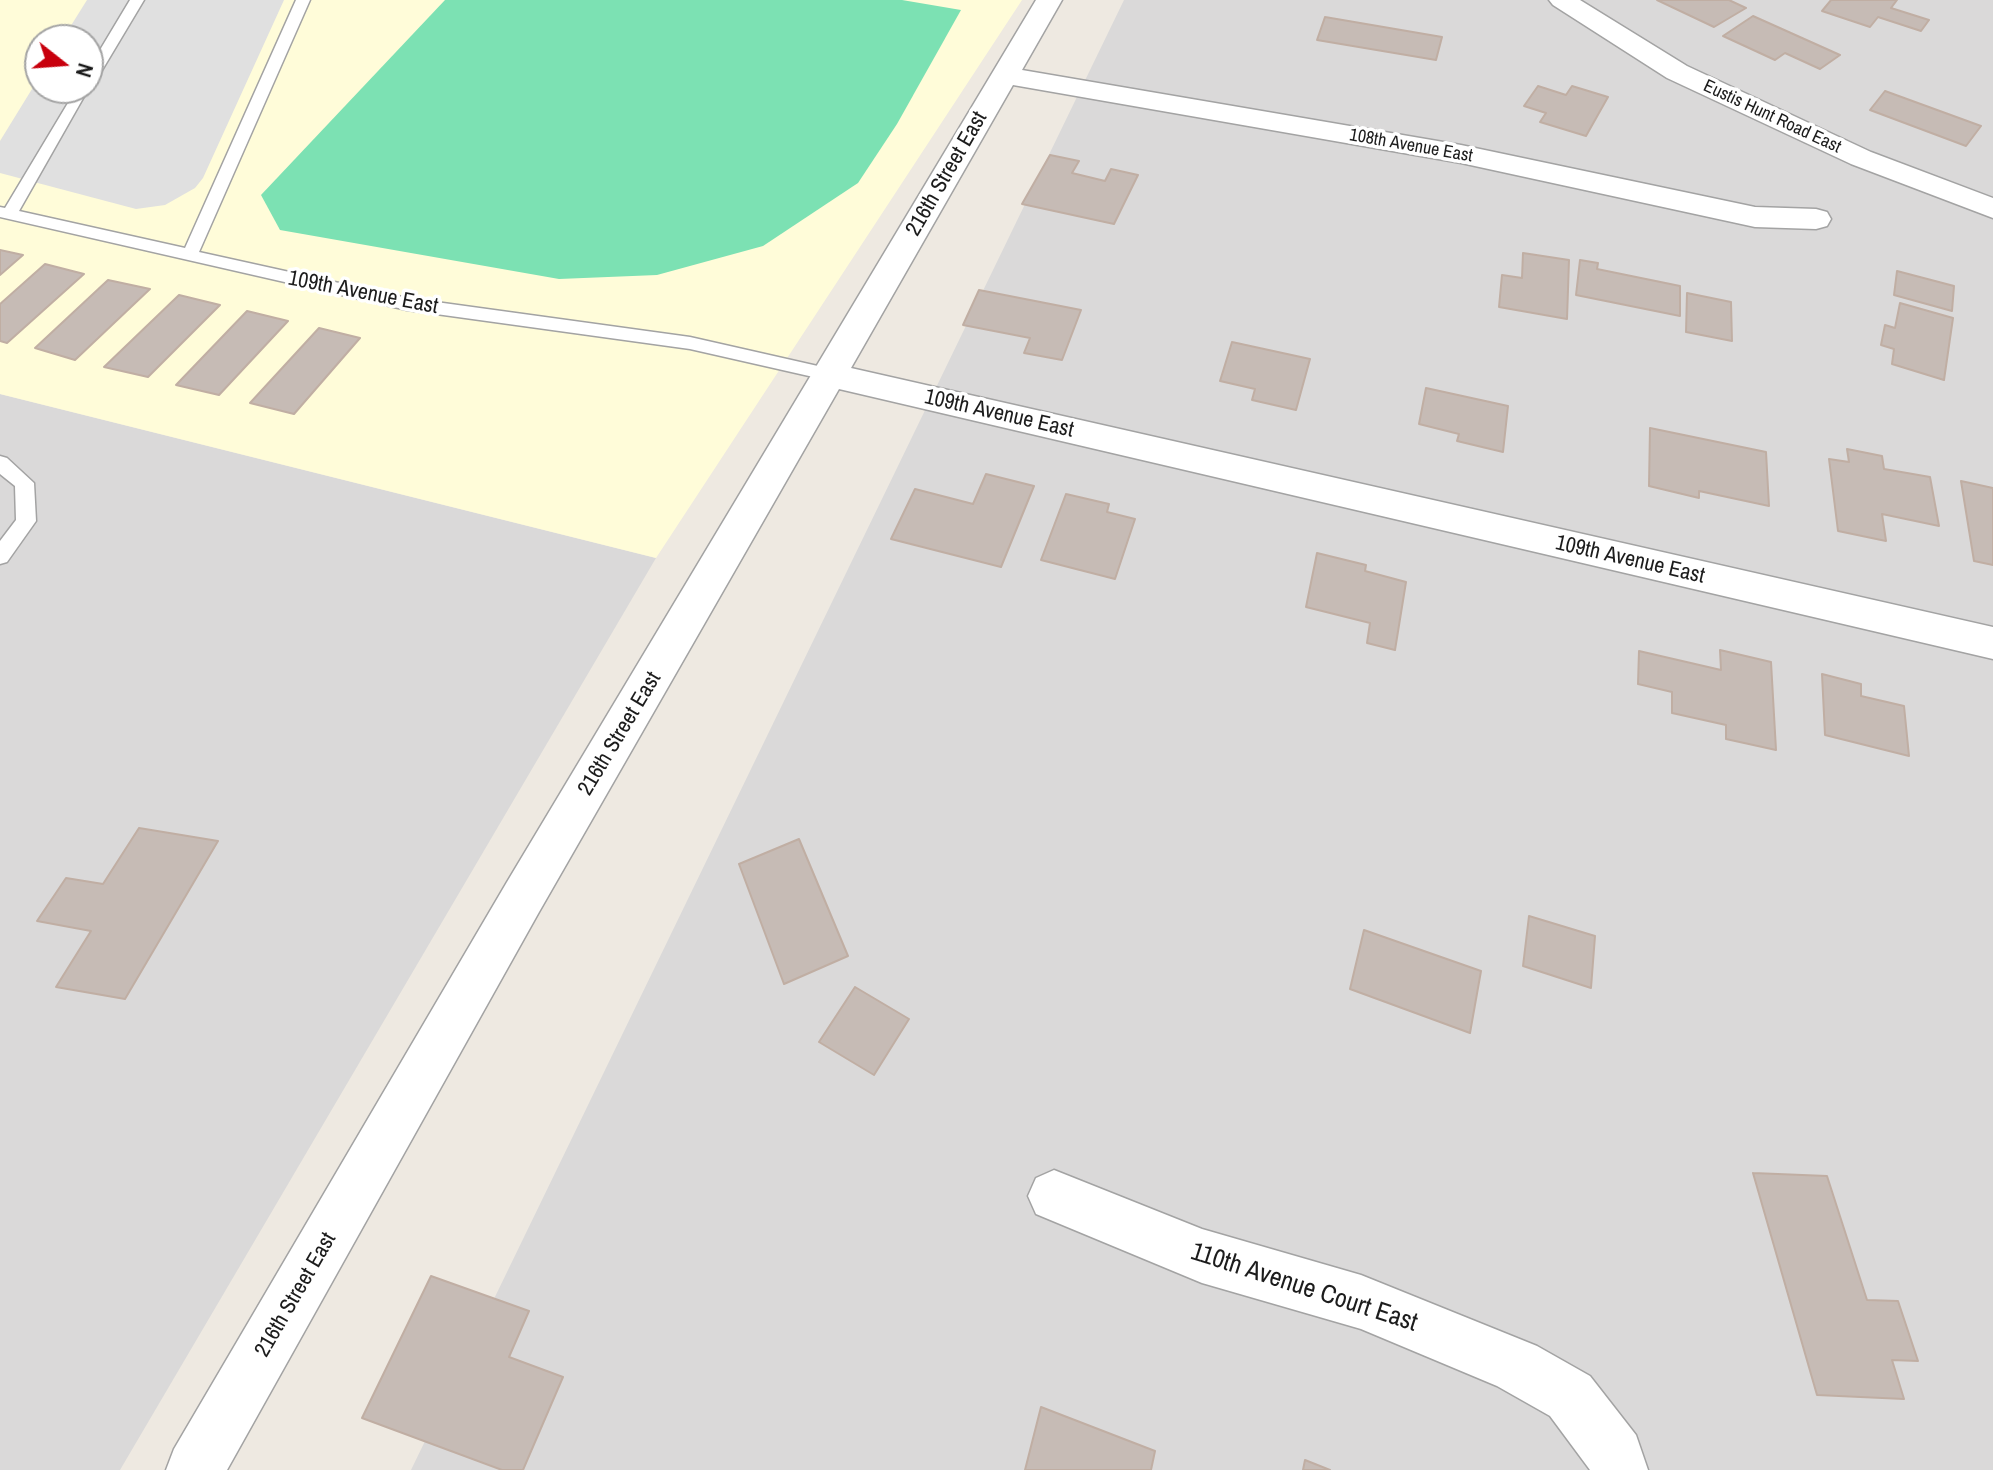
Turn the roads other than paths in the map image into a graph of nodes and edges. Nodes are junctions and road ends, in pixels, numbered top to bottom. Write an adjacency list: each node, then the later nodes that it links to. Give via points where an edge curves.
1 (137, 0): 5 (lane)
2 (303, 0): 11 (lane)
3 (1049, 0): 6 (street, 216th Street East)
4 (1562, 0): 8 (street, Eustis Hunt Road East, via 1690,79 1861,158)
5 (104, 55)
6 (1004, 75): 10 (street, 108th Avenue East, via 1461,154 1755,217); 12 (street, 216th Street East)
7 (74, 104): 9 (lane)
8 (1993, 209)
9 (4, 213): 11 (lane, 109th Avenue East)
10 (1816, 219)
11 (189, 257): 12 (lane, 109th Avenue East, via 407,304 690,343)
12 (831, 375): 15 (street, 109th Avenue East); 18 (street, 216th Street East, via 523,897)
13 (0, 463): 14 (lane, via 24,483 26,521)
14 (0, 556)
15 (1993, 643)
16 (1054, 1196): 17 (street, 110th Avenue Court East, via 1202,1256 1361,1302 1517,1366 1570,1396)
17 (1617, 1463)
18 (195, 1470)

